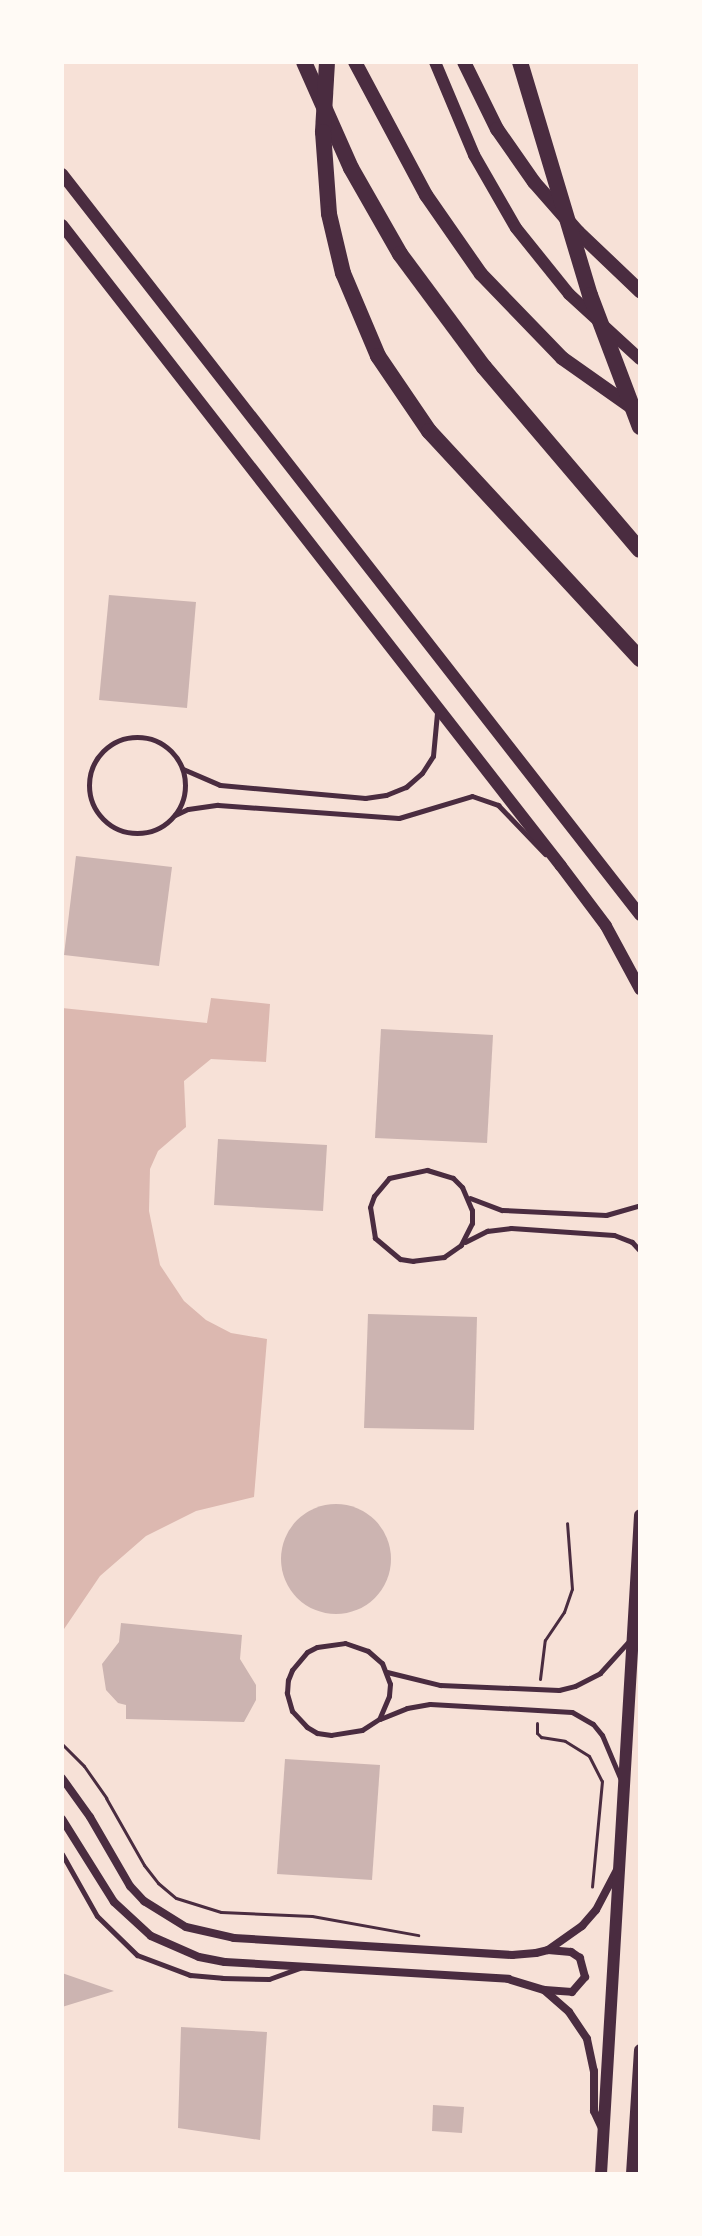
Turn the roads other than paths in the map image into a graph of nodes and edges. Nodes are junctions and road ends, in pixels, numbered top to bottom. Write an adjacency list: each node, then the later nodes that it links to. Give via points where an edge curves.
1 (304, 62): 15 (highway, via 351,168 400,254 456,331)
2 (327, 62): 16 (highway, via 323,146 329,214 343,273 378,356 429,431)
3 (355, 62): 13 (main road, via 426,195 481,274 562,358)
4 (435, 62): 12 (main road, via 474,155 516,228 569,294)
5 (464, 62): 11 (main road, via 497,129 534,182)
6 (520, 62): 8 (highway)
7 (529, 62): 8 (highway)
8 (529, 84): 14 (highway, via 590,295)
9 (62, 174): 21 (main road)
10 (62, 225): 17 (main road)
11 (640, 291)
12 (640, 359)
13 (640, 413)
14 (640, 427)
15 (640, 550)
16 (640, 659)
17 (432, 696): 18 (lane, via 438,716 433,756 406,787 386,795 365,798 220,785); 20 (main road)
18 (183, 769): 19 (lane, via 186,785); 19 (lane, via 162,743 136,737 110,746 93,766 90,779 93,805 111,826 124,832 152,831)
19 (175, 815): 20 (lane, via 218,805 399,818 472,796 498,805)
20 (561, 866): 22 (main road, via 606,926)
21 (640, 915)
22 (640, 989)
23 (469, 1198): 24 (lane, via 502,1210 606,1215); 25 (lane, via 472,1223); 25 (lane, via 453,1178 411,1171 389,1178 370,1207 375,1238 400,1259 444,1257)
24 (640, 1205)
25 (461, 1245): 26 (lane, via 487,1231 511,1228 614,1235)
26 (640, 1251)
27 (640, 1515): 28 (main road)
28 (634, 1633): 29 (lane, via 613,1662 585,1682 559,1690 440,1685); 32 (main road)
29 (386, 1672): 30 (lane, via 389,1696); 30 (lane, via 368,1651 329,1644 307,1652 288,1680 292,1711 317,1733 346,1734)
30 (379, 1719): 32 (lane, via 430,1704 572,1712 593,1724 609,1747)
31 (62, 1778): 36 (street, via 130,1886 186,1927 293,1943 512,1955)
32 (625, 1790): 35 (main road)
33 (62, 1819): 37 (street, via 100,1884 151,1936 199,1957)
34 (62, 1854): 37 (lane, via 97,1916 137,1955 190,1975 222,1978 269,1979)
35 (621, 1862): 36 (street, via 596,1910); 40 (main road)
36 (548, 1950): 38 (street, via 580,1958 585,1977 572,1992)
37 (303, 1966): 38 (street, via 508,1979)
38 (544, 1990): 40 (street, via 569,2012 587,2039 594,2111)
39 (640, 2050): 42 (main road)
40 (604, 2133): 41 (main road)
41 (601, 2174)
42 (632, 2174)

